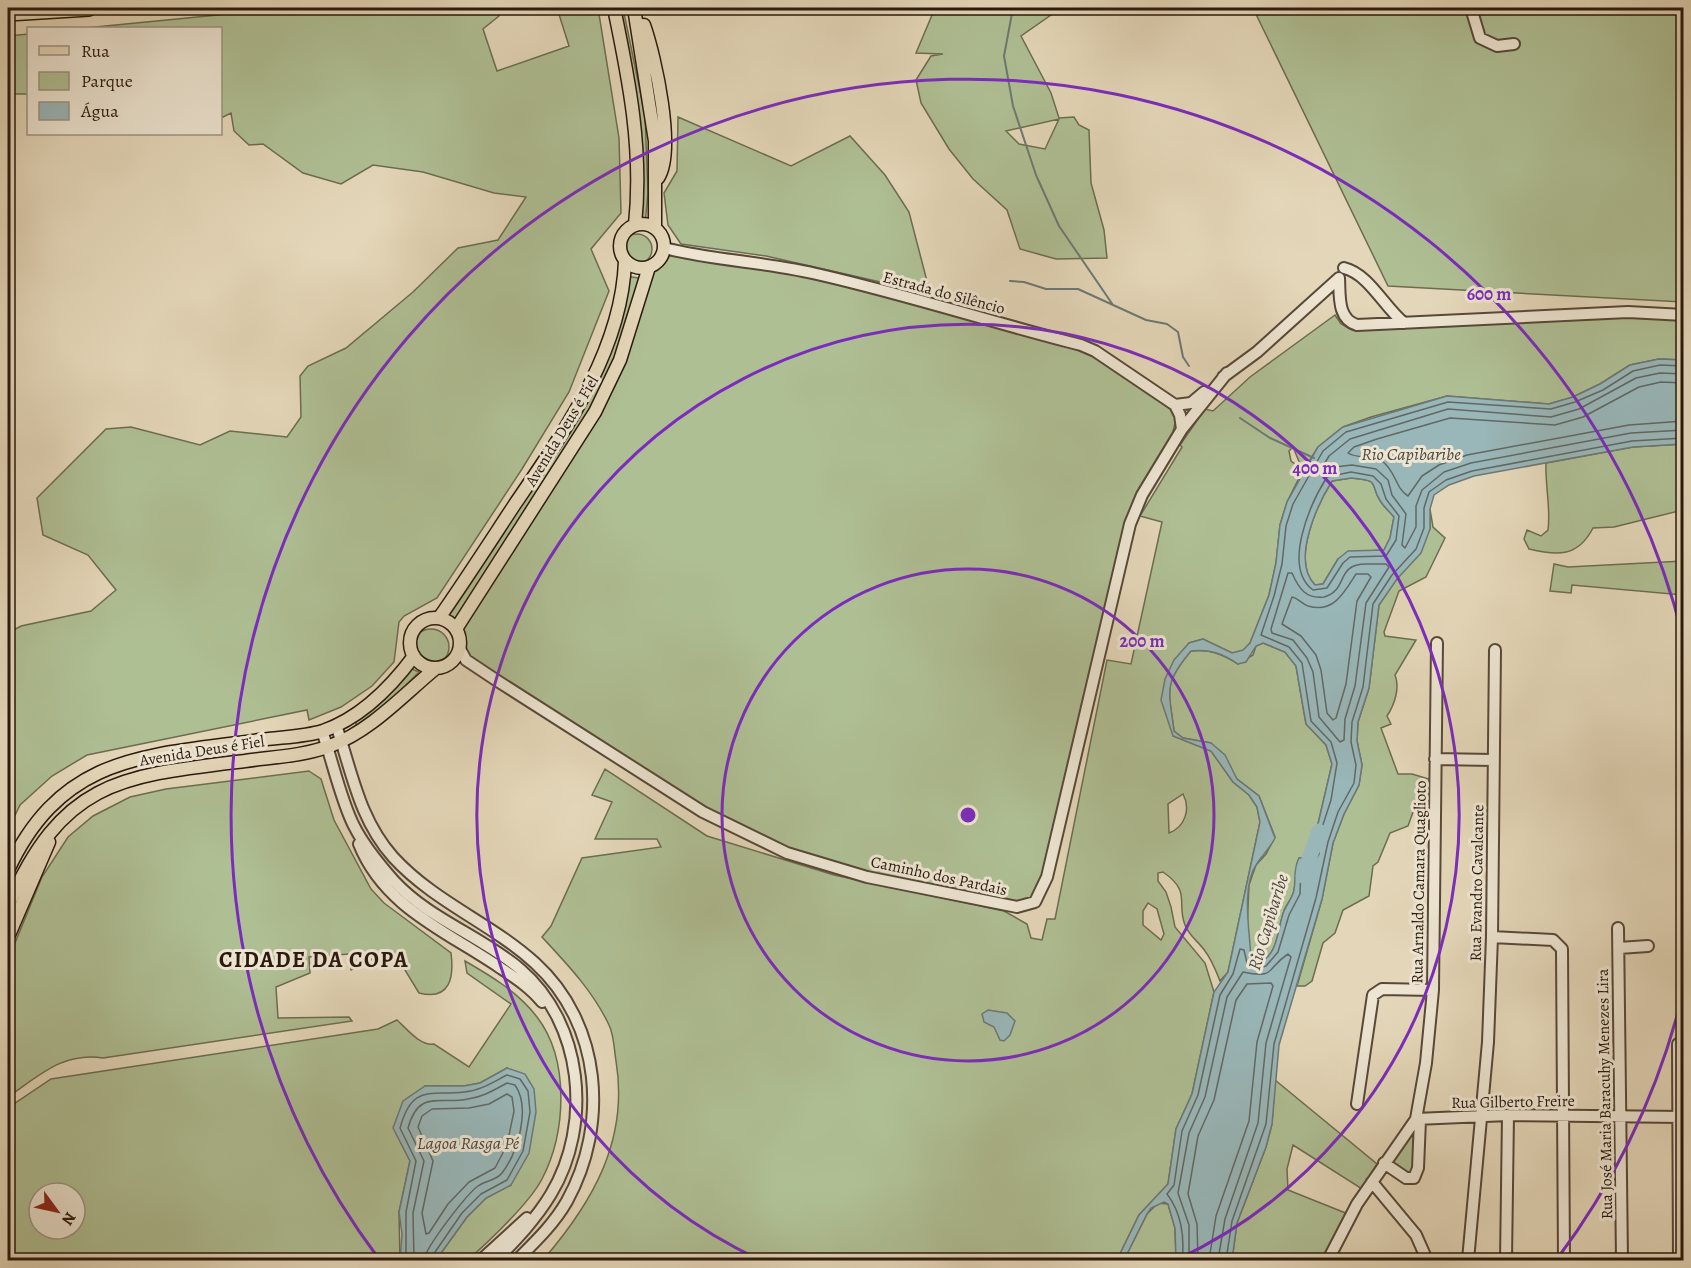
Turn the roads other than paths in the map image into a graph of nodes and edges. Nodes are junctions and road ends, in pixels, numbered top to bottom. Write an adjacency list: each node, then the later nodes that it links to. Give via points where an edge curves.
1 (89, 8): 5 (highway)
2 (614, 8): 7 (main road, via 635,115)
3 (635, 8): 8 (main road, via 652,112)
4 (1471, 8): 6 (street, via 1479,38 1497,46)
5 (8, 13)
6 (1514, 44)
7 (635, 225): 8 (main road); 10 (main road, via 620,240)
8 (655, 228): 9 (main road)
9 (664, 248): 11 (main road, via 658,261); 16 (street, Estrada do Silêncio, via 703,258 820,274 1081,345)
10 (625, 261): 11 (main road, via 636,268); 18 (main road, Avenida Deus é Fiel, via 622,299 615,323 578,406)
11 (649, 267): 19 (main road, Avenida Deus é Fiel, via 620,360 595,412)
12 (1342, 273): 14 (street, via 1358,272); 14 (street, via 1342,312 1350,323); 15 (street, via 1257,352)
13 (1683, 315): 14 (street, via 1629,312)
14 (1404, 323)
15 (1227, 373): 16 (street, via 1191,403); 17 (street, Caminho dos Pardais)
16 (1175, 405): 17 (street)
17 (1182, 429): 23 (street, Caminho dos Pardais, via 1142,495 1130,524 1047,877 1039,897 1026,906 867,877 750,838 683,801)
18 (439, 618): 19 (main road); 22 (main road, via 425,621 415,630 410,643)
19 (456, 629): 23 (main road)
20 (1437, 643): 29 (street, Rua Arnaldo Camara Quaglioto)
21 (1495, 650): 30 (street, Rua Evandro Cavalcante)
22 (414, 656): 24 (main road, via 423,665); 25 (main road, Avenida Deus é Fiel, via 377,697)
23 (460, 656): 24 (main road)
24 (436, 668): 27 (main road, Avenida Deus é Fiel, via 378,717)
25 (336, 725): 26 (main road, Avenida Deus é Fiel); 27 (street)
26 (322, 731): 28 (street); 32 (main road, Avenida Deus é Fiel, via 158,754 99,771 72,787 41,814)
27 (341, 741): 28 (main road, Avenida Deus é Fiel); 53 (street, via 365,816 393,857 444,901 536,963 564,997 588,1051 594,1104 586,1157 565,1204)
28 (327, 747): 31 (main road, Avenida Deus é Fiel, via 123,781 88,798); 50 (street, via 353,824 373,855 406,892 508,960 549,1000 564,1030 572,1059 577,1104 568,1154)
29 (1435, 759): 30 (street); 39 (street, Rua Arnaldo Camara Quaglioto)
30 (1493, 760): 36 (street, Rua Evandro Cavalcante)
31 (62, 819): 33 (main road, Avenida Deus é Fiel, via 29,861); 35 (main road)
32 (8, 870)
33 (8, 906)
34 (1618, 928): 38 (street, Rua José Maria Baracuhy Menezes Lira)
35 (8, 937)
36 (1492, 937): 44 (street, Rua Evandro Cavalcante); 45 (street, via 1545,939 1561,946)
37 (1648, 946): 38 (street)
38 (1619, 948): 43 (street, Rua José Maria Baracuhy Menezes Lira)
39 (1433, 990): 41 (street, via 1382,989 1373,995); 47 (street, Rua Arnaldo Camara Quaglioto)
40 (1678, 1044): 46 (street)
41 (1357, 1104)
42 (1508, 1115): 44 (street, Rua Gilberto Freire); 45 (street, Rua Gilberto Freire); 57 (street)
43 (1622, 1116): 45 (street, Rua Gilberto Freire); 46 (street, Rua Gilberto Freire); 59 (street, Rua José Maria Baracuhy Menezes Lira)
44 (1482, 1117): 47 (street, Rua Gilberto Freire); 56 (street, Rua Evandro Cavalcante)
45 (1563, 1117): 58 (street)
46 (1681, 1117): 60 (street)
47 (1418, 1120): 48 (street); 48 (street, Rua Arnaldo Camara Quaglioto, via 1418,1168 1414,1178 1406,1178)
48 (1384, 1163): 49 (street)
49 (1372, 1182): 54 (street); 55 (street, via 1416,1235)
50 (551, 1195): 51 (street); 52 (street)
51 (482, 1260)
52 (496, 1260)
53 (517, 1260)
54 (1328, 1260)
55 (1427, 1260)
56 (1468, 1260)
57 (1506, 1260)
58 (1564, 1260)
59 (1622, 1260)
60 (1679, 1260)

